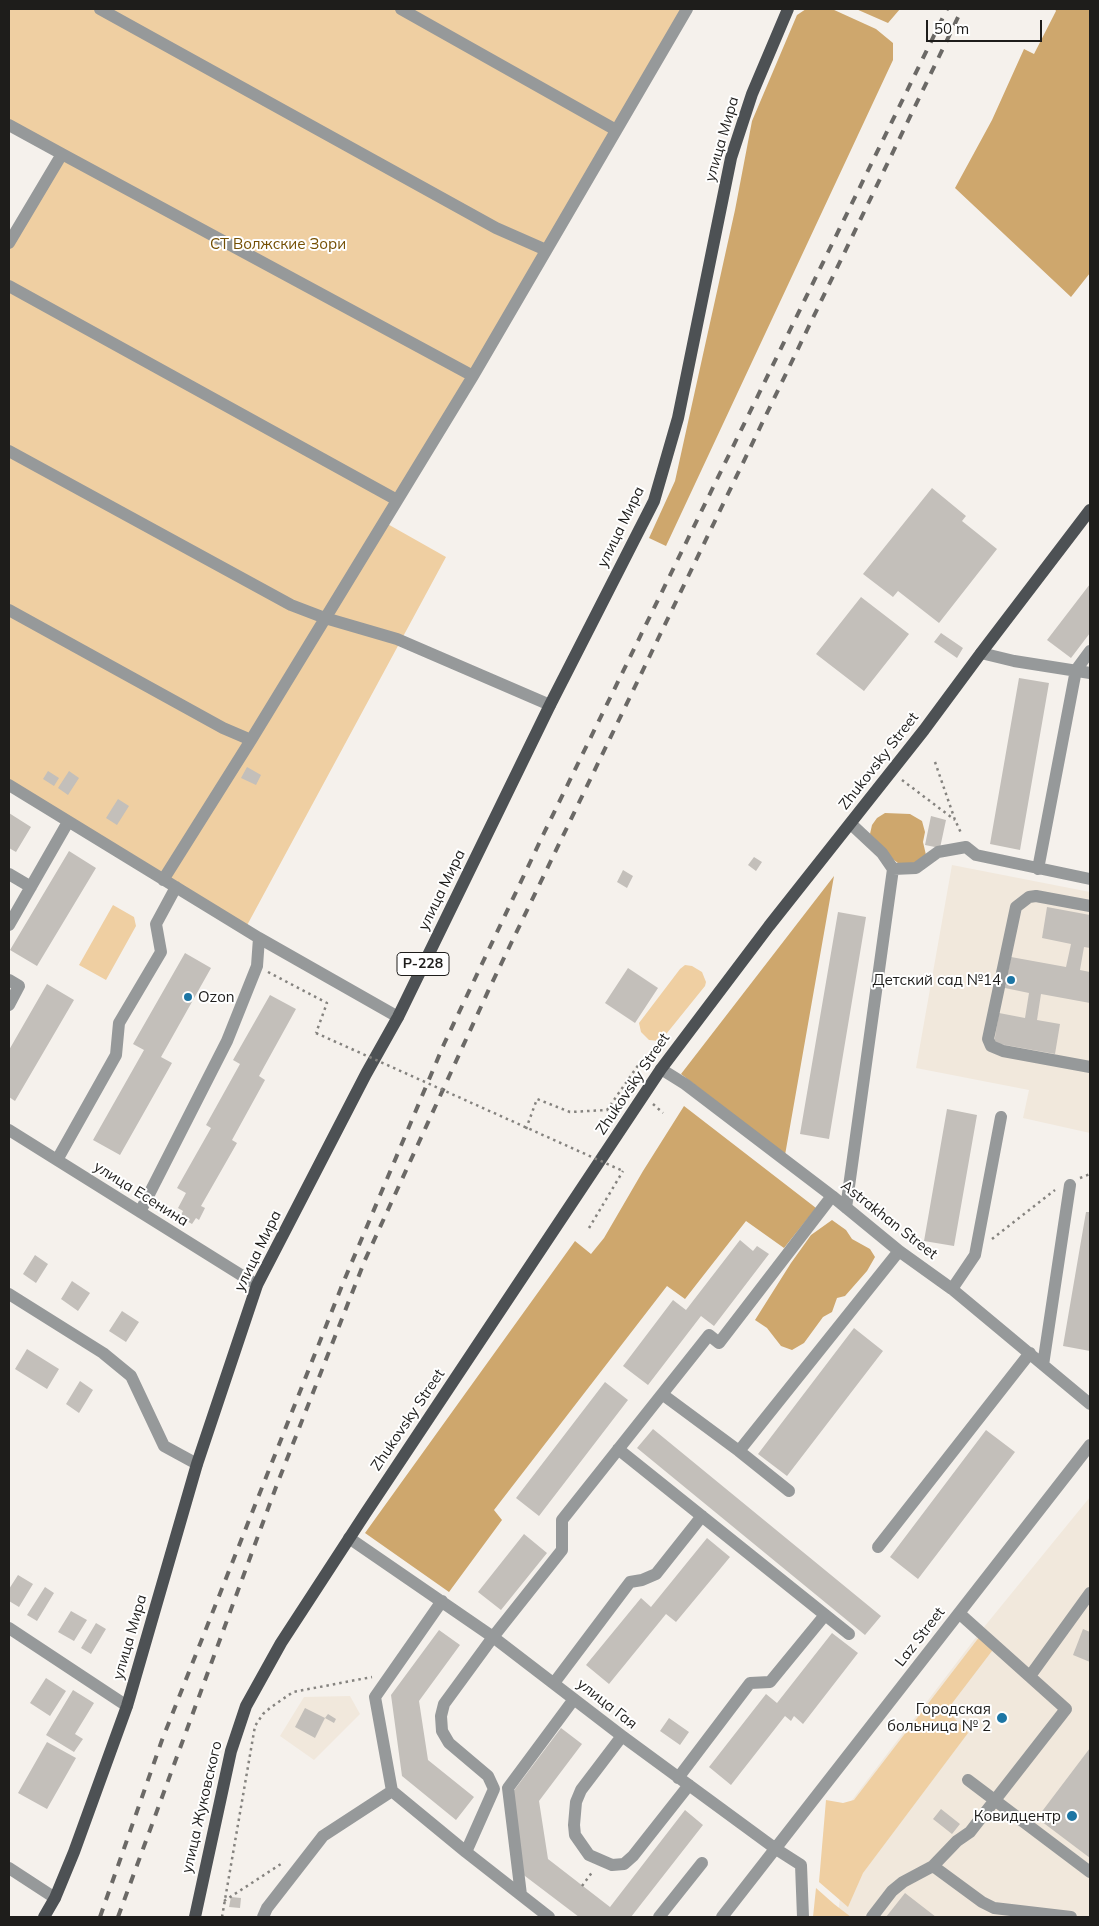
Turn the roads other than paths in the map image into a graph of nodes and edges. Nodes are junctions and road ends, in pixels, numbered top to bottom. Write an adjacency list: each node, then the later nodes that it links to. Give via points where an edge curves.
1 (100, 9): 9 (street, via 496,228)
2 (401, 9): 6 (street)
3 (687, 9): 6 (street)
4 (788, 9): 21 (main road, улица Мира / Р-228, via 752,94 731,158 678,418 654,501)
5 (9, 125): 7 (street)
6 (616, 130): 9 (street)
7 (62, 154): 8 (street); 11 (street)
8 (9, 243)
9 (546, 250): 11 (street)
10 (9, 286): 13 (street)
11 (473, 376): 13 (street)
12 (9, 451): 16 (street, via 291,605)
13 (397, 500): 16 (street)
14 (1090, 510): 18 (main road, Zhukovsky Street)
15 (9, 610): 22 (street, via 223,728)
16 (325, 618): 21 (street, via 397,640); 22 (street)
17 (1090, 651): 19 (street)
18 (980, 653): 19 (street); 25 (main road, Zhukovsky Street)
19 (1076, 670): 20 (street); 27 (street)
20 (1090, 673)
21 (550, 705): 38 (main road, улица Мира / Р-228)
22 (251, 740): 30 (street)
23 (9, 786): 24 (street)
24 (68, 822): 30 (street); 31 (street)
25 (851, 824): 26 (street, via 882,853); 40 (main road, Zhukovsky Street)
26 (893, 869): 27 (street, via 916,868 938,852 966,847 976,855); 46 (street)
27 (1038, 869): 29 (street)
28 (9, 874): 31 (street)
29 (1090, 878)
30 (164, 880): 32 (street)
31 (31, 887): 34 (street)
32 (176, 887): 35 (street); 43 (street, via 156,924 161,952 119,1023 116,1055)
33 (1090, 906): 39 (street, via 1036,896 1016,907 988,1039 991,1046 1004,1051)
34 (9, 925)
35 (259, 938): 38 (street); 47 (street, via 257,966 228,1041)
36 (9, 980): 37 (street, via 19,986)
37 (9, 1005)
38 (398, 1017): 49 (main road, улица Мира / Р-228)
39 (1090, 1067)
40 (661, 1069): 45 (street, Astrakhan Street); 62 (main road, Zhukovsky Street)
41 (1001, 1117): 50 (street, via 975,1255)
42 (9, 1130): 43 (street, улица Есенина)
43 (57, 1160): 47 (street, улица Есенина)
44 (1070, 1185): 53 (street)
45 (832, 1196): 46 (street, Astrakhan Street); 54 (street, via 719,1343 708,1335)
46 (846, 1208): 48 (street, Astrakhan Street)
47 (140, 1212): 49 (street, улица Есенина)
48 (899, 1250): 50 (street, Astrakhan Street); 58 (street)
49 (257, 1284): 59 (main road, улица Мира / Р-228)
50 (952, 1289): 52 (street, Astrakhan Street)
51 (9, 1294): 59 (street, via 103,1353 130,1376 164,1446)
52 (1030, 1353): 53 (street, Astrakhan Street); 63 (street)
53 (1043, 1365): 55 (street, Astrakhan Street)
54 (662, 1394): 57 (street); 58 (street)
55 (1090, 1404)
56 (1090, 1445): 66 (street, Laz Street)
57 (618, 1449): 61 (street); 70 (street, via 562,1520 562,1550)
58 (739, 1451): 60 (street)
59 (197, 1464): 74 (main road, улица Мира / Р-228)
60 (789, 1491)
61 (702, 1516): 67 (street); 72 (street, via 656,1574 630,1582)
62 (349, 1538): 65 (street, улица Гая); 89 (main road, Zhukovsky Street, via 281,1643 246,1706 220,1796)
63 (878, 1547)
64 (1090, 1593): 71 (street)
65 (442, 1601): 70 (street, улица Гая); 78 (street, via 375,1697)
66 (960, 1614): 71 (street); 80 (street, Laz Street)
67 (825, 1615): 69 (street); 77 (street, via 770,1682 750,1683)
68 (9, 1628): 74 (street)
69 (849, 1634)
70 (493, 1637): 72 (street, улица Гая); 81 (street, via 444,1704 441,1716 442,1731 449,1743 488,1776 494,1789)
71 (1030, 1676): 79 (street, via 1066,1709)
72 (554, 1683): 73 (street, улица Гая)
73 (574, 1699): 75 (street, улица Гая); 86 (street, via 508,1788)
74 (127, 1706): 87 (main road, улица Мира / Р-228, via 93,1804)
75 (622, 1736): 77 (street, улица Гая); 77 (street, via 581,1790 574,1813 575,1835 589,1855 612,1865 624,1864 633,1856)
76 (968, 1780): 79 (street)
77 (683, 1781): 80 (street, улица Гая)
78 (392, 1791): 81 (street); 90 (street, via 324,1836)
79 (995, 1800): 83 (street, via 970,1832); 85 (street)
80 (776, 1849): 93 (street, Laz Street); 94 (street, улица Гая, via 801,1865)
81 (466, 1852): 86 (street)
82 (702, 1862): 92 (street)
83 (933, 1866): 95 (street, via 892,1891); 96 (street, via 994,1908)
84 (9, 1868): 87 (street)
85 (1090, 1872)
86 (521, 1895): 91 (street)
87 (55, 1898): 88 (main road, улица Мира / Р-228)
88 (44, 1917)
89 (195, 1917)
90 (263, 1917)
91 (549, 1917)
92 (659, 1917)
93 (722, 1917)
94 (803, 1917)
95 (872, 1917)
96 (1070, 1917)

